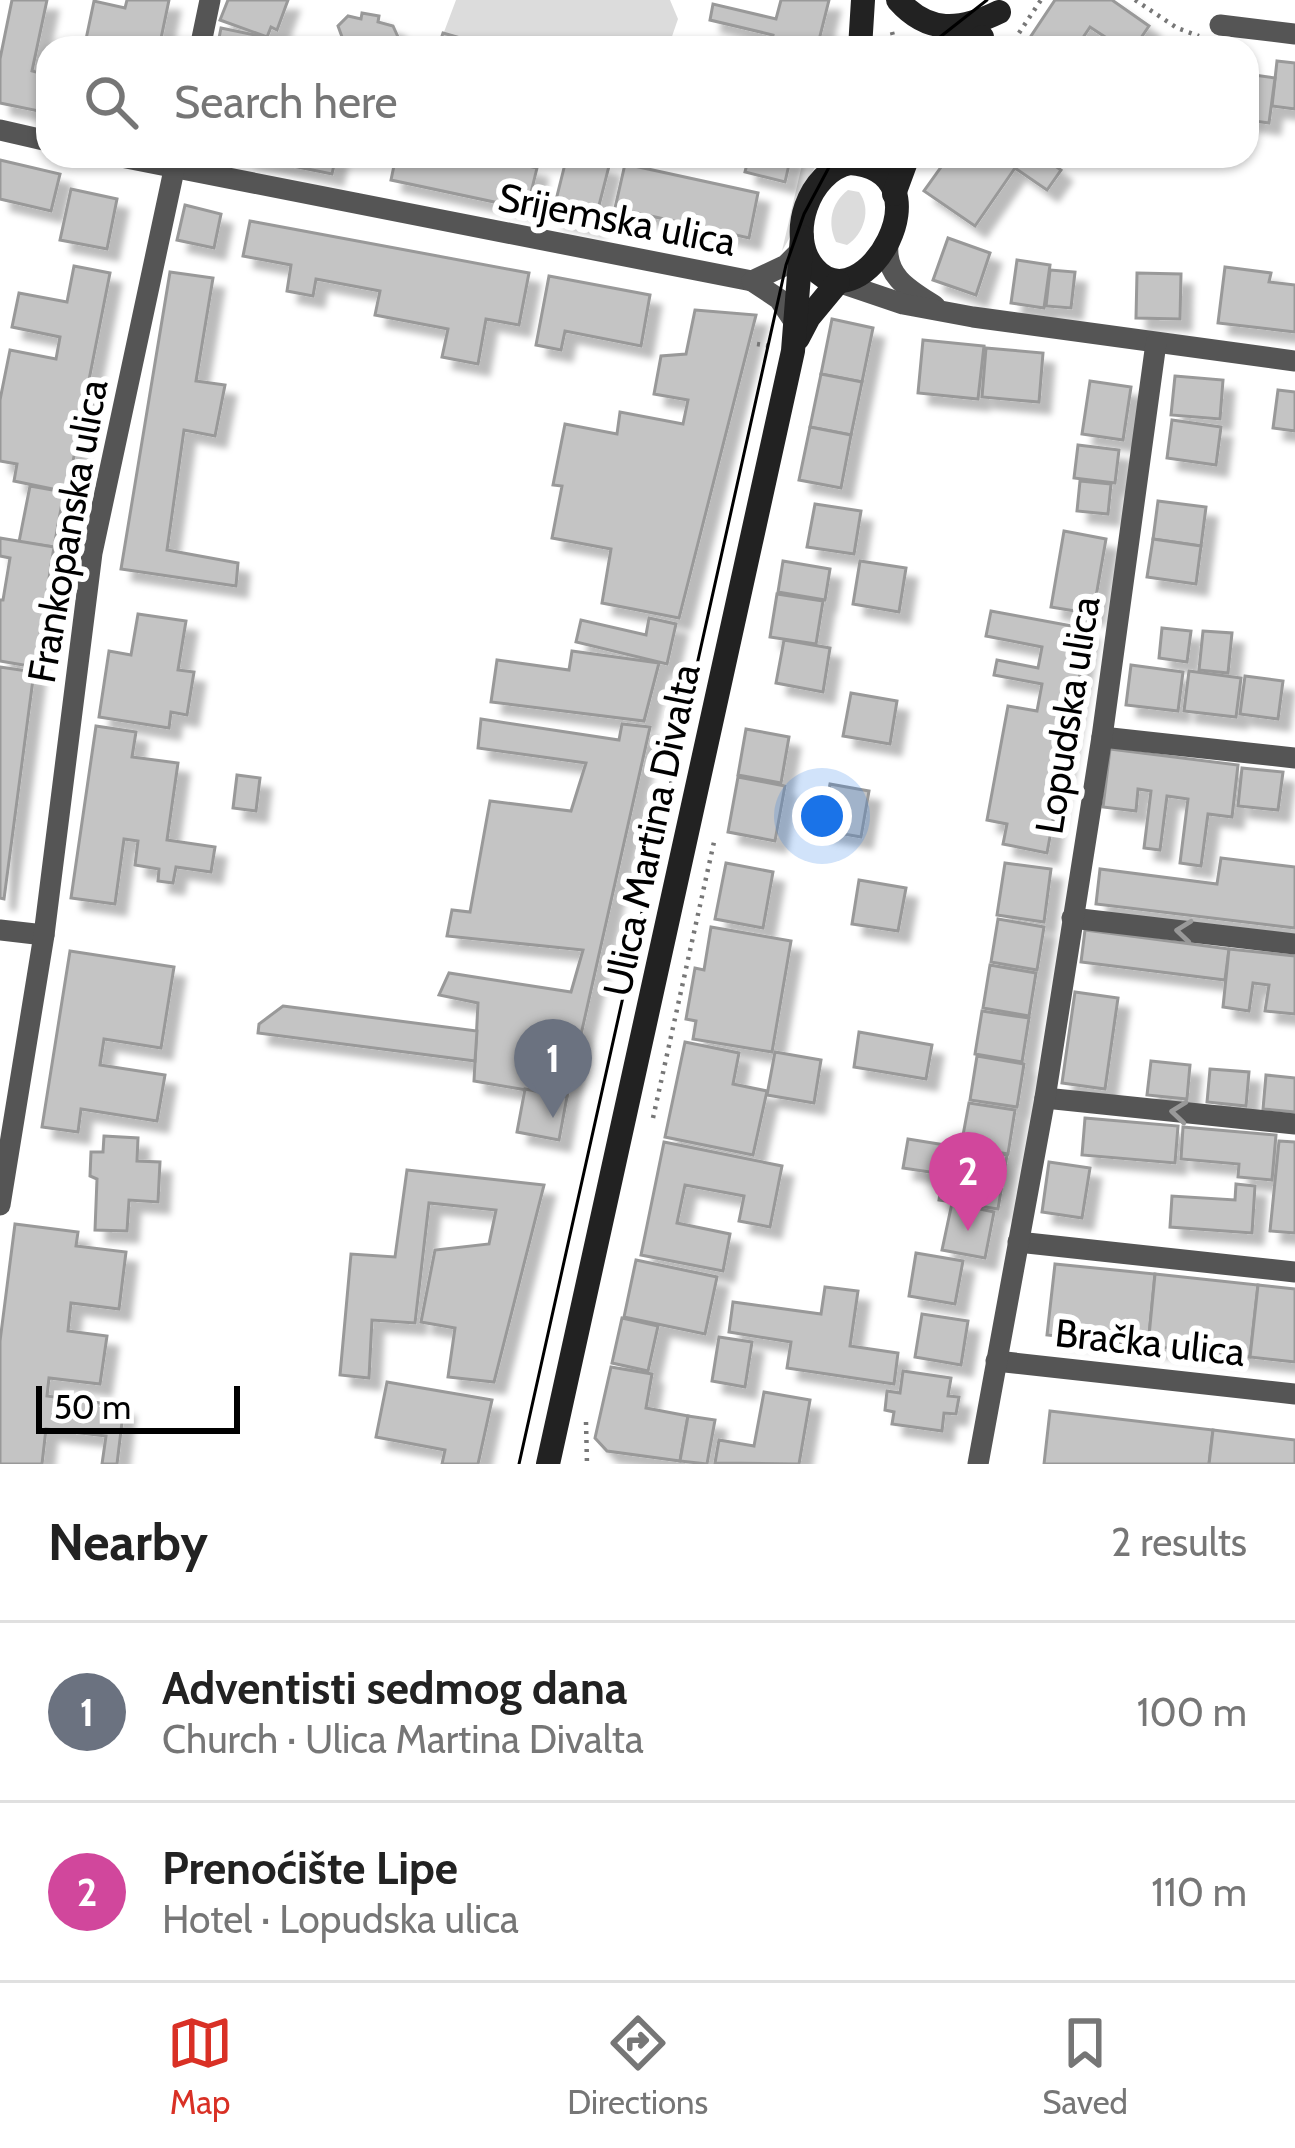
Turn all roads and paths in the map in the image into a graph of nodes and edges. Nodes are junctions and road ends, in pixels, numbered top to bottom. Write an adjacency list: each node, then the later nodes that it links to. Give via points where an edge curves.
1 (210, 0): 9 (street)
2 (863, 0): 10 (street)
3 (1042, 0): 12 (path)
4 (1135, 0): 13 (path)
5 (1003, 6): 6 (street, via 964,26 938,27); 11 (street)
6 (894, 10)
7 (1220, 25): 8 (street); 14 (path)
8 (1295, 34)
9 (202, 36)
10 (861, 36)
11 (982, 36)
12 (1017, 36)
13 (1197, 36)
14 (1202, 36)
15 (0, 130): 16 (street)
16 (36, 138)
17 (174, 168): 39 (street, Frankopanska ulica, via 92,553)
18 (204, 168): 27 (street, Srijemska ulica)
19 (823, 168): 23 (street)
20 (838, 168): 23 (street)
21 (877, 168): 24 (street)
22 (904, 168): 24 (street)
23 (813, 191): 25 (street)
24 (894, 194): 26 (street)
25 (802, 244): 27 (street, Srijemska ulica, via 786,265); 28 (street, via 818,273); 30 (street, Ulica Martina Divalta)
26 (888, 245): 28 (street, via 870,267); 29 (street, via 897,278)
27 (752, 281): 30 (street, Srijemska ulica)
28 (838, 282): 29 (street); 32 (street, Ulica Martina Divalta)
29 (940, 309): 31 (street)
30 (795, 323): 32 (street, Ulica Martina Divalta)
31 (1156, 343): 33 (street); 34 (street, Lopudska ulica)
32 (793, 351): 50 (street, Ulica Martina Divalta)
33 (1295, 362)
34 (1102, 736): 35 (street); 37 (street, Lopudska ulica)
35 (1295, 758)
36 (716, 830): 43 (path)
37 (1072, 918): 40 (street, one-way to 37); 41 (street, Lopudska ulica)
38 (0, 930): 39 (street)
39 (44, 935): 44 (street, Frankopanska ulica)
40 (1295, 944)
41 (1045, 1098): 42 (street, one-way to 41); 45 (street, Lopudska ulica)
42 (1295, 1124)
43 (651, 1126)
44 (0, 1205)
45 (1018, 1242): 46 (street); 47 (street, Lopudska ulica)
46 (1295, 1272)
47 (996, 1361): 48 (street, Bračka ulica); 52 (street, Lopudska ulica)
48 (1295, 1394)
49 (586, 1421): 51 (path)
50 (548, 1464)
51 (587, 1464)
52 (978, 1464)

